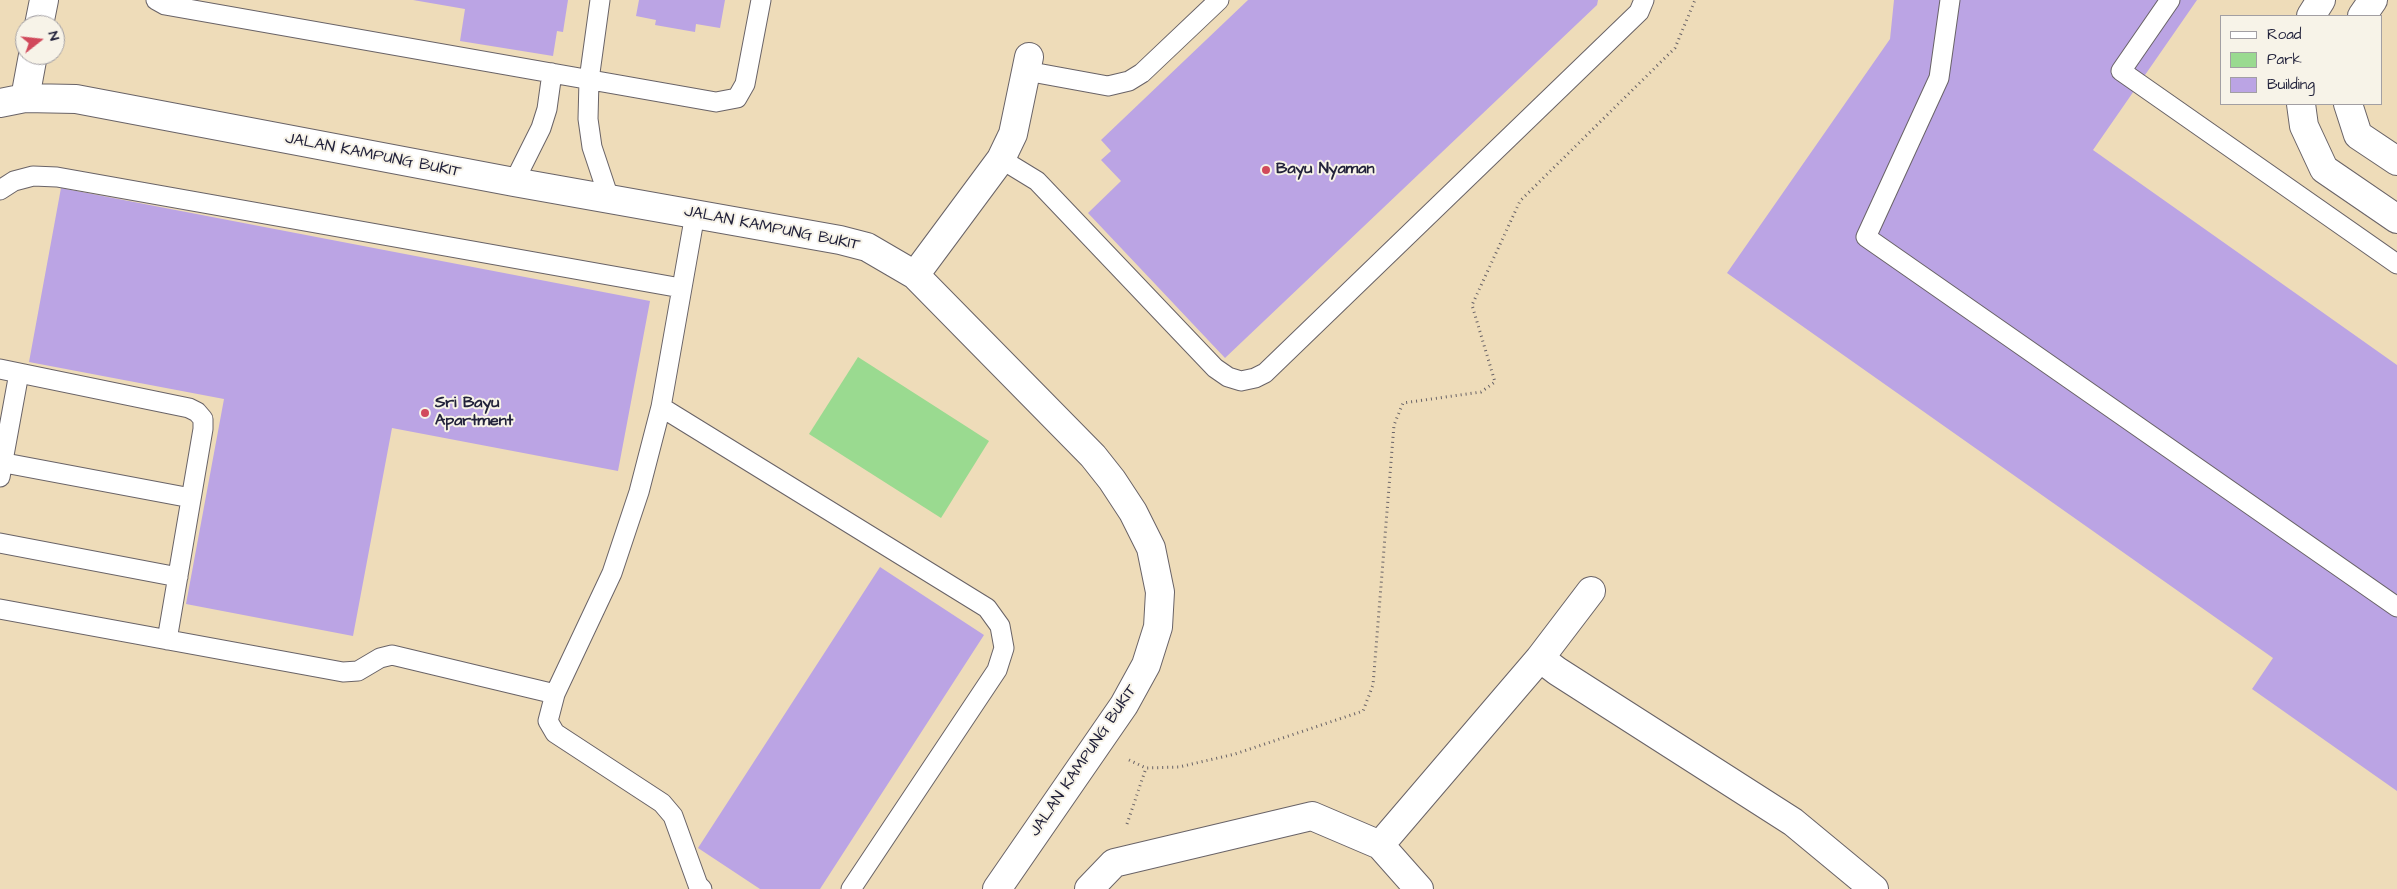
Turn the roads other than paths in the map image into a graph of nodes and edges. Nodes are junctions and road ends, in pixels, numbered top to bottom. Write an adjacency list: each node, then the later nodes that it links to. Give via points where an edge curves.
1 (44, 0): 11 (street)
2 (156, 0): 16 (lane, via 164,5)
3 (600, 0): 17 (lane)
4 (761, 0): 17 (lane, via 745,84 737,98 716,102)
5 (1219, 0): 14 (lane, via 1142,73 1129,81 1108,86)
6 (1644, 0): 21 (lane, via 1639,12 1265,373 1255,378 1241,381 1215,368 1037,181)
7 (1950, 0): 39 (lane, via 1939,78 1866,237)
8 (2170, 0): 28 (lane, via 2120,71)
9 (2321, 0): 12 (street)
10 (2373, 0): 13 (street)
11 (41, 15)
12 (2312, 15)
13 (2363, 15)
14 (1028, 64): 21 (street, via 1013,134)
15 (28, 65): 18 (street)
16 (552, 73): 17 (lane); 23 (lane, via 541,128)
17 (589, 80): 25 (lane, via 588,120 592,147)
18 (12, 100): 23 (street, JALAN KAMPUNG BUKIT, via 76,100)
19 (2301, 105): 27 (street, via 2304,126 2324,169)
20 (2348, 105): 22 (street, via 2358,135)
21 (1001, 160): 29 (street)
22 (2397, 161)
23 (514, 182): 25 (street, JALAN KAMPUNG BUKIT)
24 (0, 190): 30 (lane, via 14,181 33,176 57,177)
25 (609, 198): 26 (street, JALAN KAMPUNG BUKIT)
26 (695, 214): 29 (street, JALAN KAMPUNG BUKIT, via 858,245); 30 (lane)
27 (2397, 219)
28 (2397, 264)
29 (915, 275): 47 (street, JALAN KAMPUNG BUKIT, via 1093,456 1133,512 1151,548 1160,592 1158,627 1146,665 1124,705)
30 (681, 288): 33 (lane)
31 (0, 369): 32 (lane)
32 (19, 373): 34 (lane); 35 (lane, via 197,412 203,419 203,429)
33 (661, 408): 43 (lane, via 639,492 612,573); 46 (lane, via 987,608 1000,626 1004,648 997,670)
34 (1, 468): 35 (lane)
35 (191, 498): 37 (lane)
36 (0, 543): 37 (lane)
37 (178, 576): 41 (lane)
38 (1591, 591): 42 (street)
39 (2397, 606)
40 (0, 609): 41 (lane)
41 (166, 640): 43 (lane, via 343,672 358,671 380,658 392,656)
42 (1540, 658): 44 (street); 50 (street, via 1793,822)
43 (555, 694): 45 (lane, via 549,714 551,728 662,803 673,816)
44 (1380, 845): 48 (street, via 1312,816 1114,863); 49 (street)
45 (702, 889)
46 (851, 889)
47 (997, 889)
48 (1089, 889)
49 (1418, 889)
50 (1874, 889)

